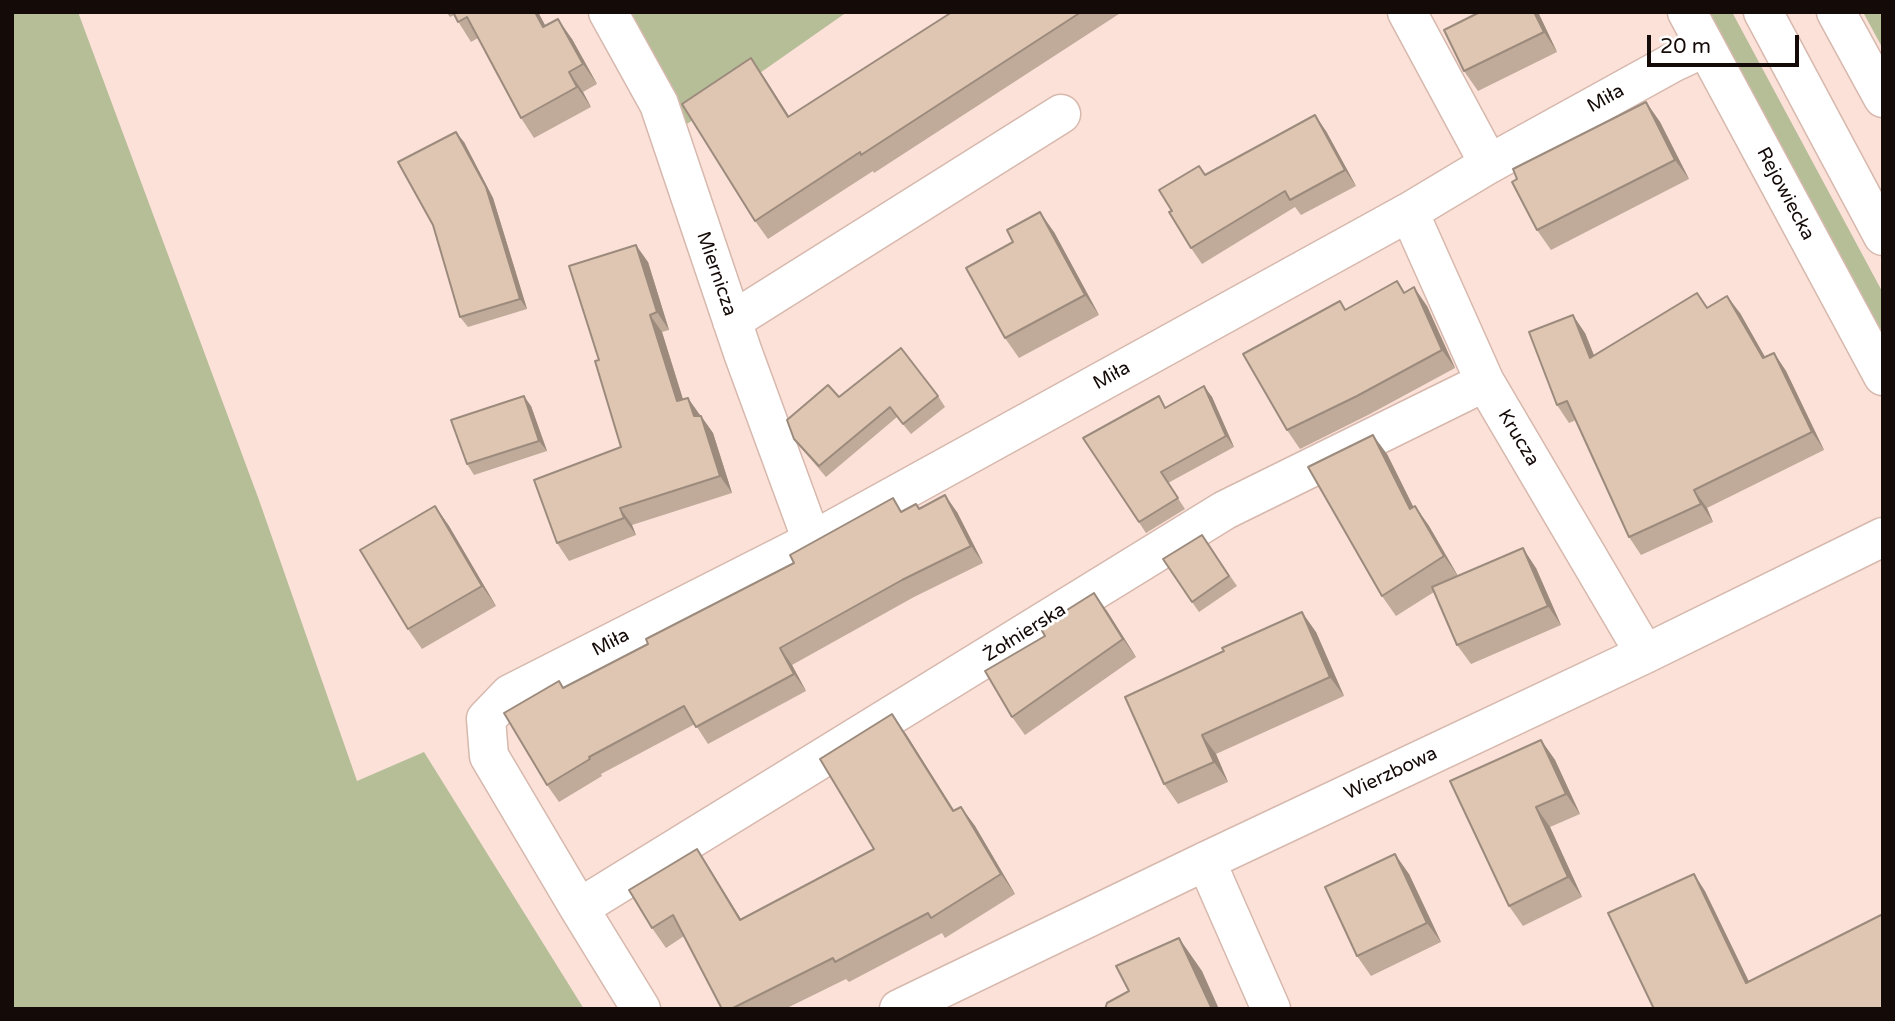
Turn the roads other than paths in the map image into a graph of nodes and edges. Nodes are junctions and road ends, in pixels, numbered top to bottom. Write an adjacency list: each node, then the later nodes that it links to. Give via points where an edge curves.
1 (608, 12): 12 (main road, Miernicza, via 642,97 659,104)
2 (1407, 12): 9 (main road)
3 (1687, 12): 6 (main road, Rejowiecka)
4 (1763, 12): 11 (main road)
5 (1836, 12): 7 (main road)
6 (1706, 47): 9 (main road, Miła); 13 (main road, Rejowiecka)
7 (1883, 98)
8 (1061, 114): 12 (main road)
9 (1489, 164): 10 (main road, Miła)
10 (1409, 212): 14 (main road, Krucza); 16 (main road, Miła)
11 (1883, 236)
12 (732, 321): 16 (main road, Miernicza)
13 (1883, 376)
14 (1485, 382): 17 (main road, Krucza); 19 (main road, Żołnierska, via 1225,510)
15 (1883, 537): 17 (main road, Wierzbowa)
16 (812, 541): 19 (main road, Miła, via 510,694 486,719 489,756)
17 (1646, 654): 18 (main road, Wierzbowa)
18 (1206, 861): 21 (main road, Wierzbowa); 22 (main road)
19 (579, 908): 20 (main road, Miła)
20 (641, 1009)
21 (899, 1009)
22 (1272, 1009)

